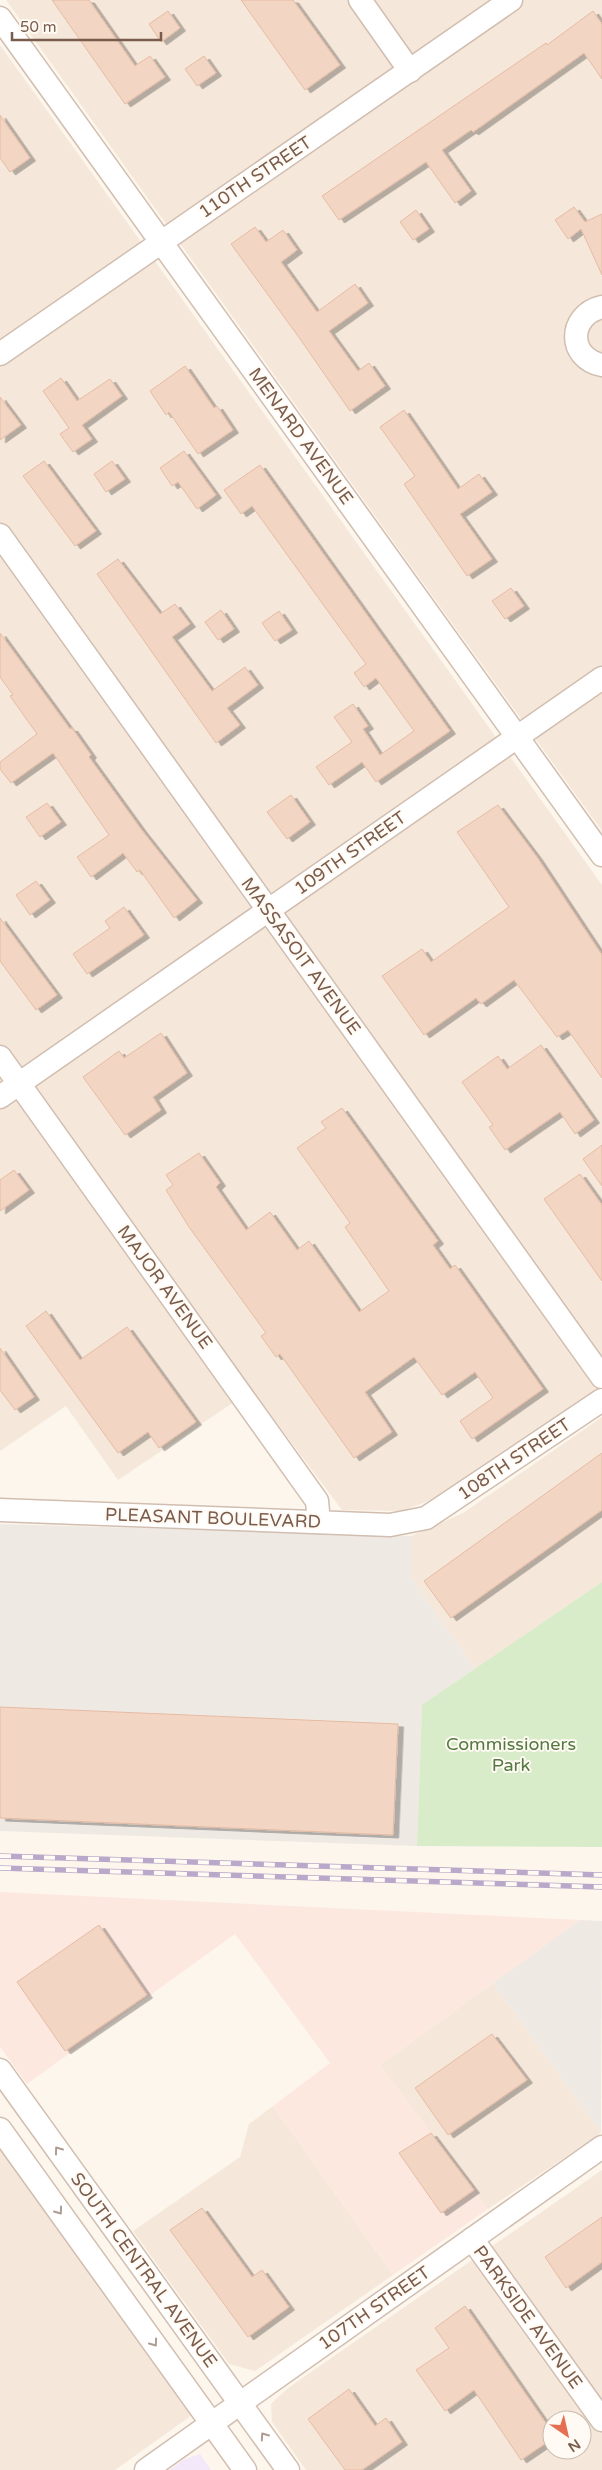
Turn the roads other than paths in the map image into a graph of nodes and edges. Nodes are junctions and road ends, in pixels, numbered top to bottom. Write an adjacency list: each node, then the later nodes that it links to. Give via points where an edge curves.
1 (360, 0): 4 (street)
2 (511, 0): 4 (street, 110TH STREET)
3 (0, 18): 5 (street, MENARD AVENUE)
4 (410, 71): 5 (street, 110TH STREET)
5 (160, 241): 7 (street, 110TH STREET); 11 (street, MENARD AVENUE)
6 (602, 308): 8 (street, via 586,315 576,332 580,352)
7 (0, 354)
8 (602, 366)
9 (0, 535): 13 (street, MASSASOIT AVENUE)
10 (602, 678): 11 (street, 109TH STREET)
11 (518, 737): 12 (street, MENARD AVENUE); 13 (street, 109TH STREET)
12 (602, 855)
13 (268, 910): 15 (street, 109TH STREET); 17 (street, MASSASOIT AVENUE)
14 (0, 1057): 15 (street, MAJOR AVENUE)
15 (19, 1084): 16 (street, 109TH STREET); 21 (street, MAJOR AVENUE, via 317,1501)
16 (0, 1097)
17 (602, 1377)
18 (602, 1400): 20 (street, 108TH STREET)
19 (0, 1510): 21 (street, PLEASANT BOULEVARD)
20 (426, 1518): 21 (street, PLEASANT BOULEVARD, via 390,1525)
21 (319, 1522)
22 (0, 2070): 26 (street, SOUTH CENTRAL AVENUE, one-way to 22)
23 (0, 2129): 28 (street, SOUTH CENTRAL AVENUE, one-way to 28)
24 (602, 2147): 25 (street, 107TH STREET)
25 (472, 2239): 26 (street, 107TH STREET); 27 (street, PARKSIDE AVENUE)
26 (240, 2403): 28 (street, 107TH STREET); 31 (street, SOUTH CENTRAL AVENUE, one-way to 26)
27 (602, 2420)
28 (211, 2423): 29 (street, 107TH STREET); 30 (street, SOUTH CENTRAL AVENUE)
29 (146, 2470)
30 (245, 2470)
31 (288, 2470)

